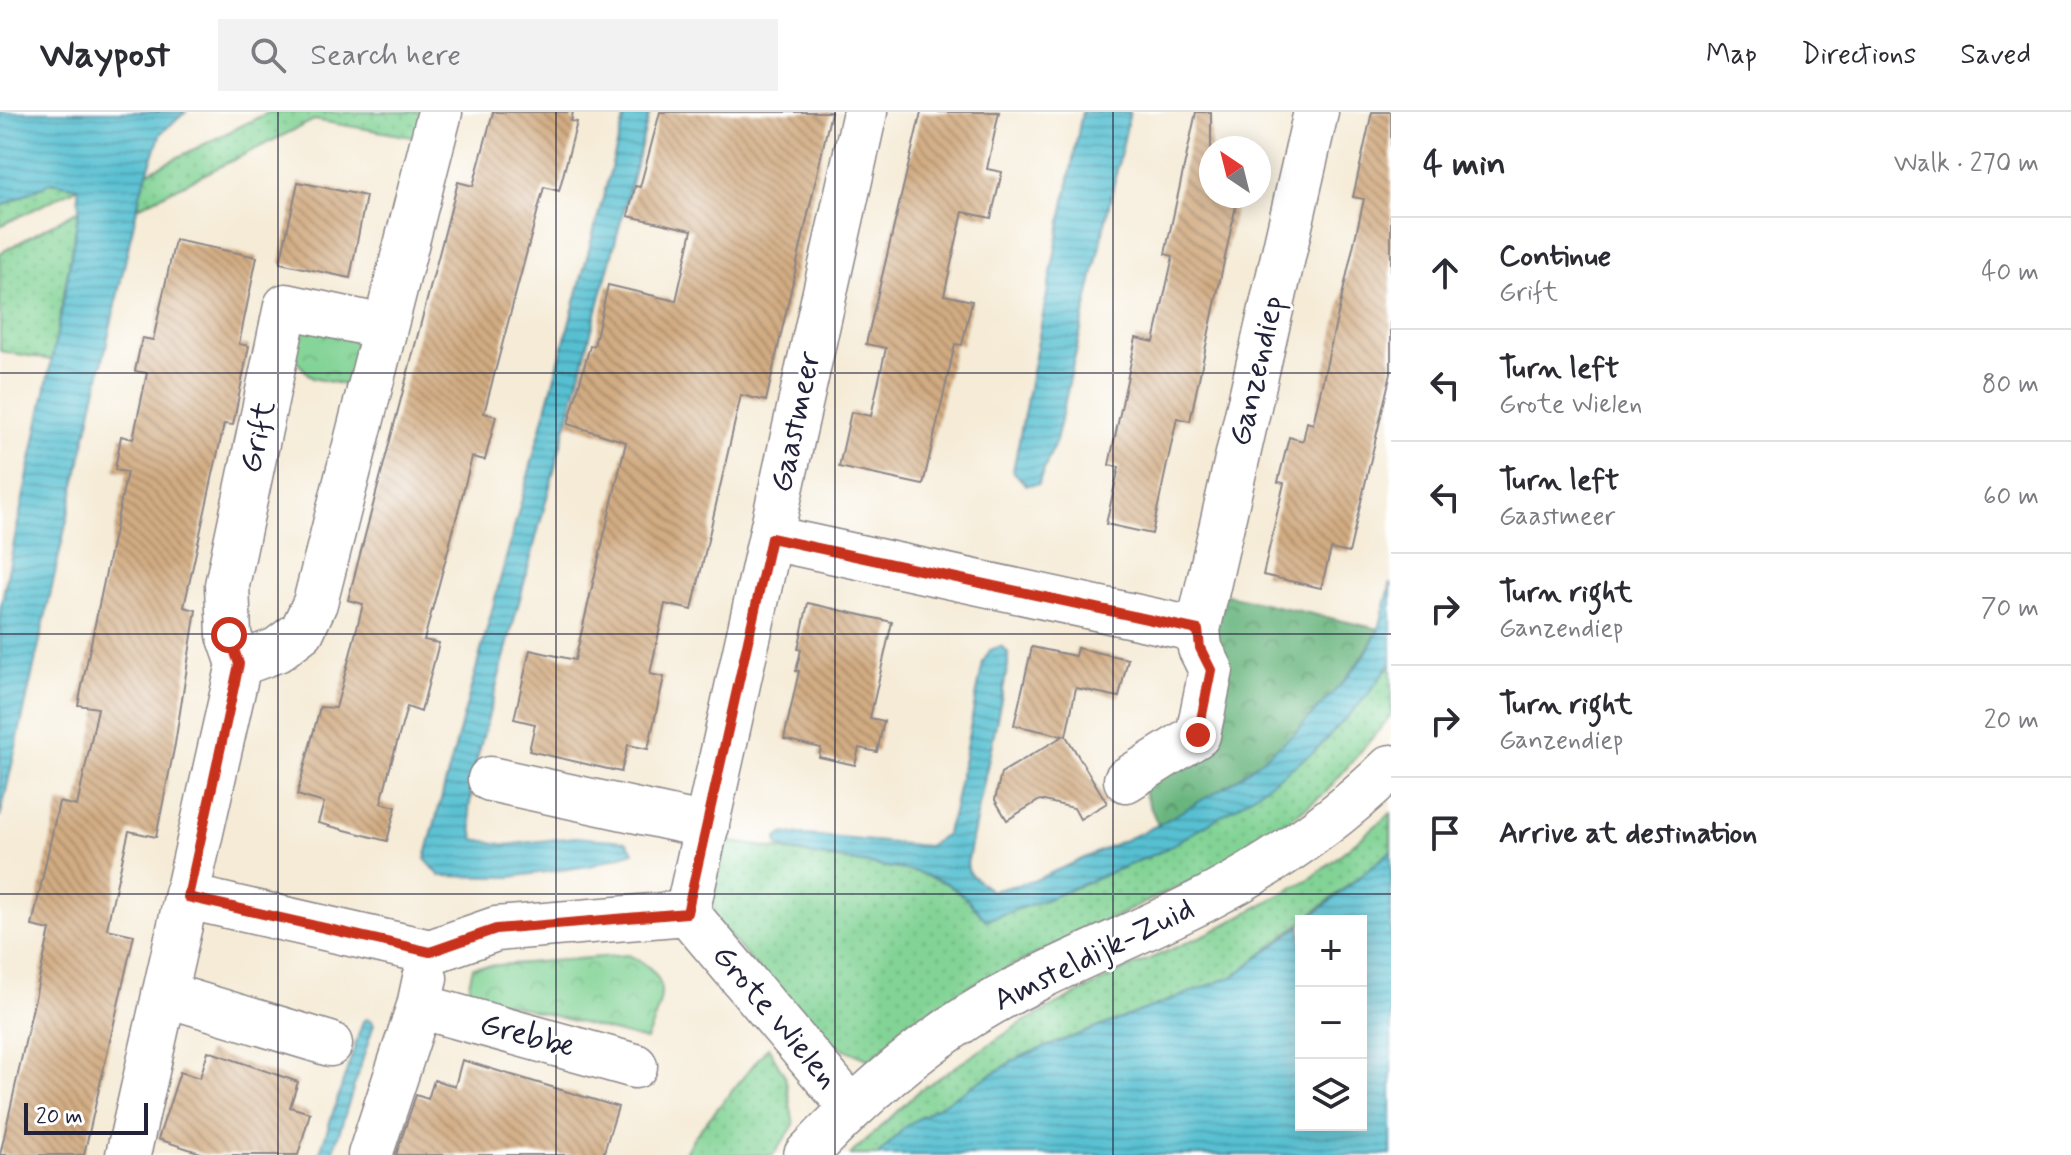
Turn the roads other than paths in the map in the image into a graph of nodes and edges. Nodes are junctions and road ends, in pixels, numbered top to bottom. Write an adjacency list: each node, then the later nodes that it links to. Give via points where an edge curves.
1 (440, 112): 4 (street)
2 (865, 112): 5 (street, Gaastmeer)
3 (1316, 112): 6 (street, Ganzendiep)
4 (384, 327): 7 (street, via 315,603 302,631 277,650); 7 (street, Grift, via 286,306 227,585 229,635)
5 (771, 538): 6 (street); 11 (street, Gaastmeer)
6 (1198, 630): 10 (street, via 1211,670 1198,735)
7 (239, 664): 12 (street, Grift)
8 (1391, 767): 19 (street, Amsteldijk-Zuid, via 1300,845 1208,898 1084,955 969,1017)
9 (490, 779): 11 (street)
10 (1126, 780)
11 (707, 826): 13 (street, Gaastmeer)
12 (188, 897): 14 (street); 15 (street, Grift)
13 (687, 913): 14 (street, Grote Wielen, via 496,929); 19 (street, Grote Wielen)
14 (430, 952): 16 (street)
15 (164, 994): 17 (street); 20 (street, Grift)
16 (419, 1006): 18 (street, Grebbe); 21 (street)
17 (330, 1044)
18 (635, 1066)
19 (851, 1107): 22 (street, Amsteldijk-Zuid)
20 (128, 1155)
21 (370, 1155)
22 (806, 1155)

